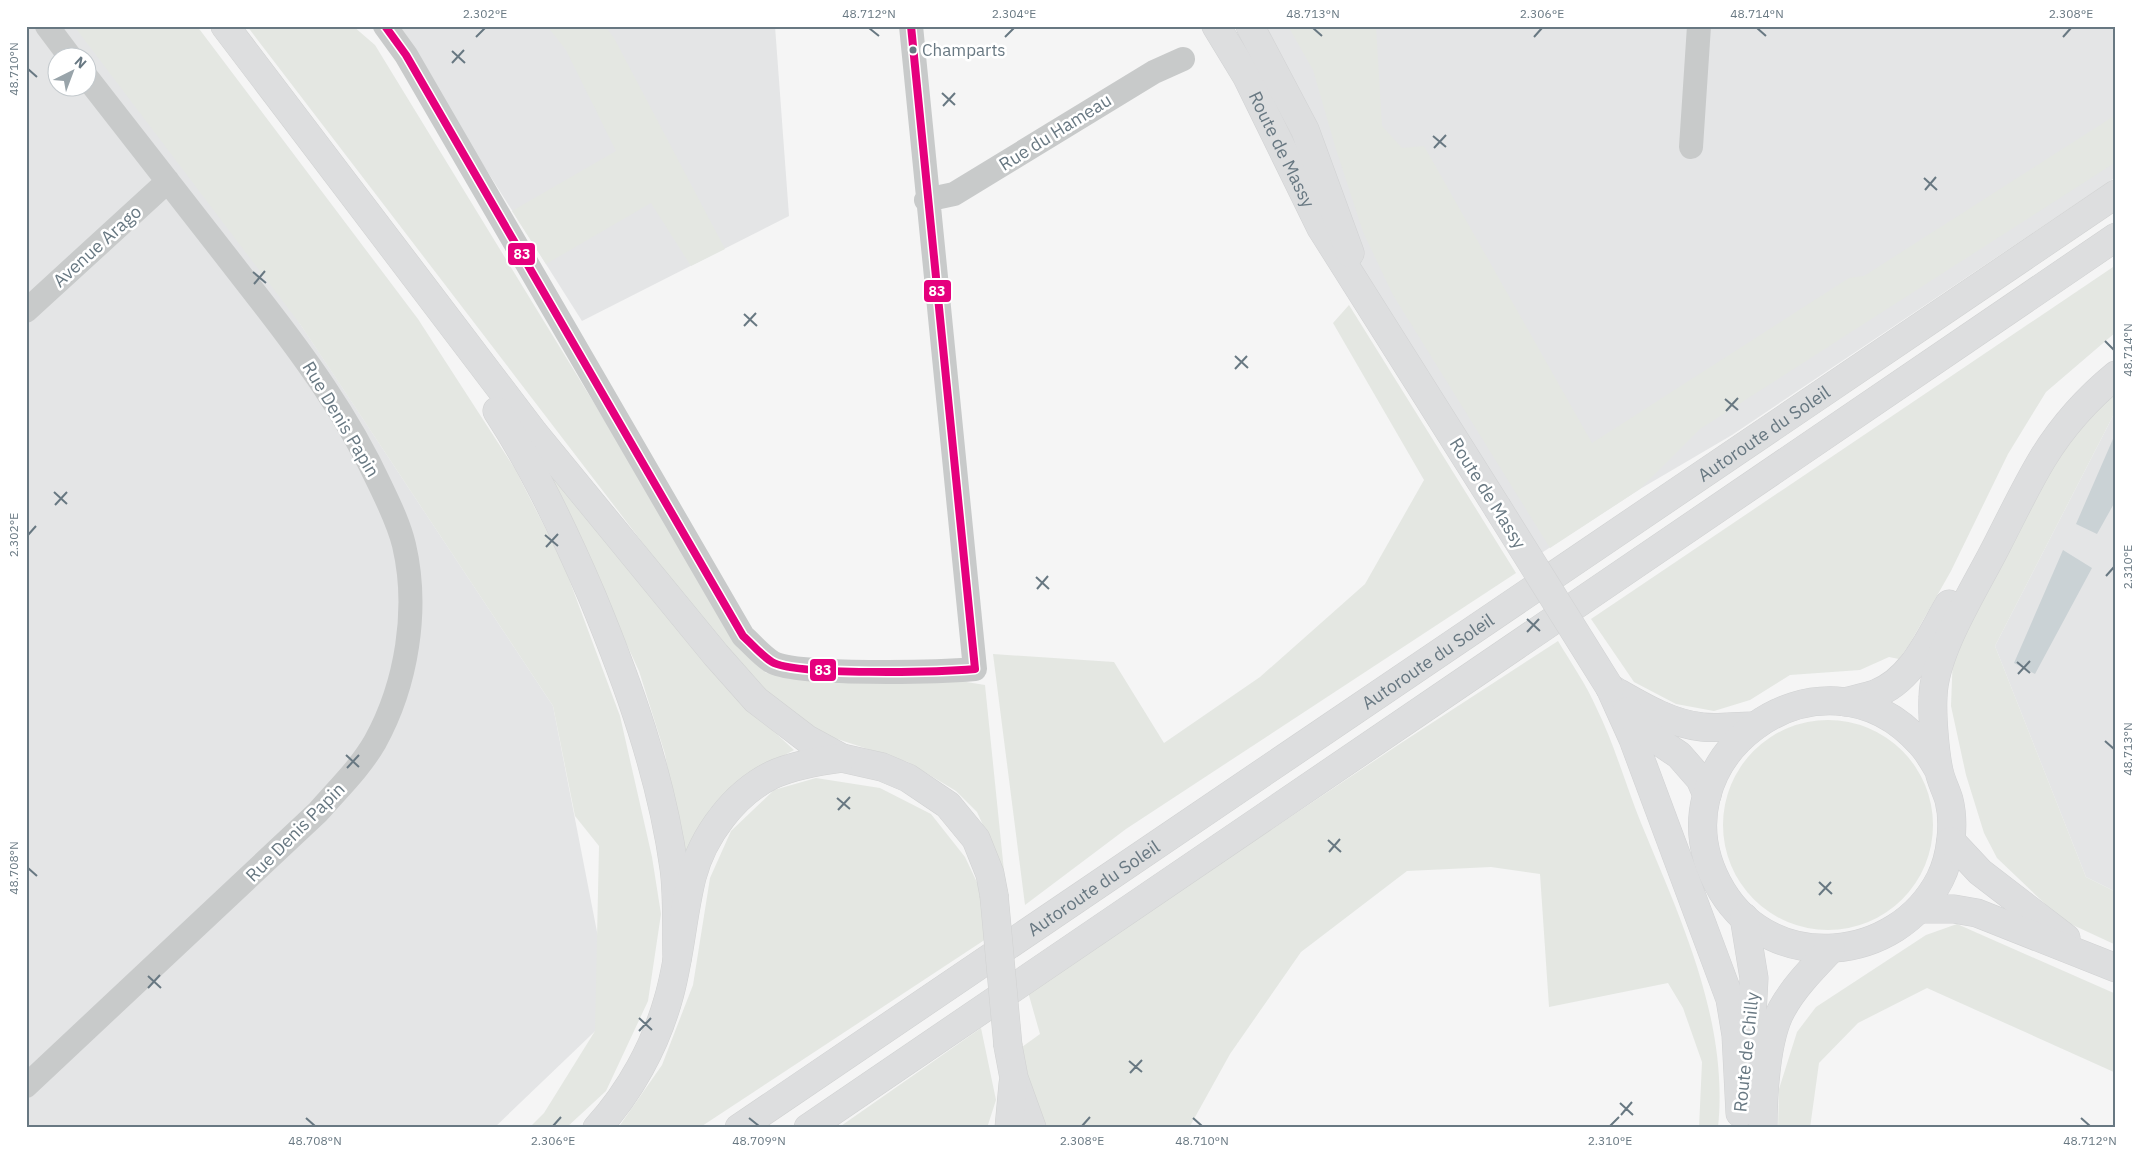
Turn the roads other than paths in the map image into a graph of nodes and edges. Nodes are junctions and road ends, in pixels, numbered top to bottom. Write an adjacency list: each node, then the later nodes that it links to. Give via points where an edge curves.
1 (46, 26): 9 (street)
2 (214, 26): 31 (main road, via 482,388 509,430 577,560 612,643 660,801 674,868)
3 (225, 26): 24 (main road, via 534,434 716,655 756,700 776,717 821,748)
4 (385, 26): 15 (street, via 406,55 743,636 773,662 803,670 975,669)
5 (910, 26): 15 (street)
6 (1216, 26): 17 (main road, Route de Massy, via 1247,77 1321,228)
7 (1250, 26): 17 (main road, Route de Massy, via 1305,130)
8 (1699, 26): 12 (street)
9 (63, 48)
10 (1183, 59): 15 (street, Rue du Hameau, via 1154,72 954,194)
11 (98, 92): 13 (street, Rue Denis Papin)
12 (1691, 147)
13 (168, 181): 18 (street, Avenue Arago); 34 (street, Rue Denis Papin, via 311,365 363,448 404,544 410,582 410,622 403,665 391,705 375,742 352,774 318,812)
14 (2116, 194): 37 (main road, Autoroute du Soleil)
15 (926, 200)
16 (2116, 238): 38 (main road, Autoroute du Soleil)
17 (1366, 297): 21 (main road, Route de Massy, bridge)
18 (26, 311)
19 (2116, 354): 22 (main road, via 2075,389 2030,448 1951,600 1912,667 1877,693)
20 (2116, 375): 25 (main road, via 2067,423 2043,458 1952,634 1936,674 1933,698)
21 (1610, 688): 23 (main road, Route de Massy, via 1656,715 1679,723 1704,728); 26 (main road, Route de Massy, via 1642,730 1679,755 1700,779); 35 (main road, via 1633,739 1730,999 1736,1035)
22 (1845, 702): 23 (main road, via 1805,703 1781,710); 25 (main road, via 1874,710 1900,724 1922,744)
23 (1752, 726): 26 (main road, via 1724,756)
24 (842, 758): 31 (main road, via 806,764 772,775 747,792 722,818 696,864); 33 (main road, bridge, via 882,767 908,778 948,805 976,840 990,874 994,895)
25 (1938, 769): 27 (main road, via 1950,804)
26 (1707, 795): 29 (main road, via 1703,828 1709,861 1723,892)
27 (1951, 841): 28 (main road, via 1940,877); 32 (main road, via 1980,872)
28 (1920, 909): 30 (main road, via 1894,930 1864,944); 32 (main road, via 1977,913)
29 (1744, 917): 30 (main road, via 1785,941); 35 (main road, Route de Chilly, via 1754,978 1750,1054)
30 (1830, 949): 41 (main road, Route de Chilly, via 1796,986 1780,1011 1770,1041)
31 (676, 959): 36 (main road, via 669,998 654,1040 610,1114)
32 (2105, 963)
33 (1014, 1078): 39 (main road); 40 (main road)
34 (26, 1086)
35 (1739, 1120)
36 (597, 1128)
37 (739, 1128)
38 (808, 1128)
39 (1009, 1128)
40 (1032, 1128)
41 (1763, 1128)

